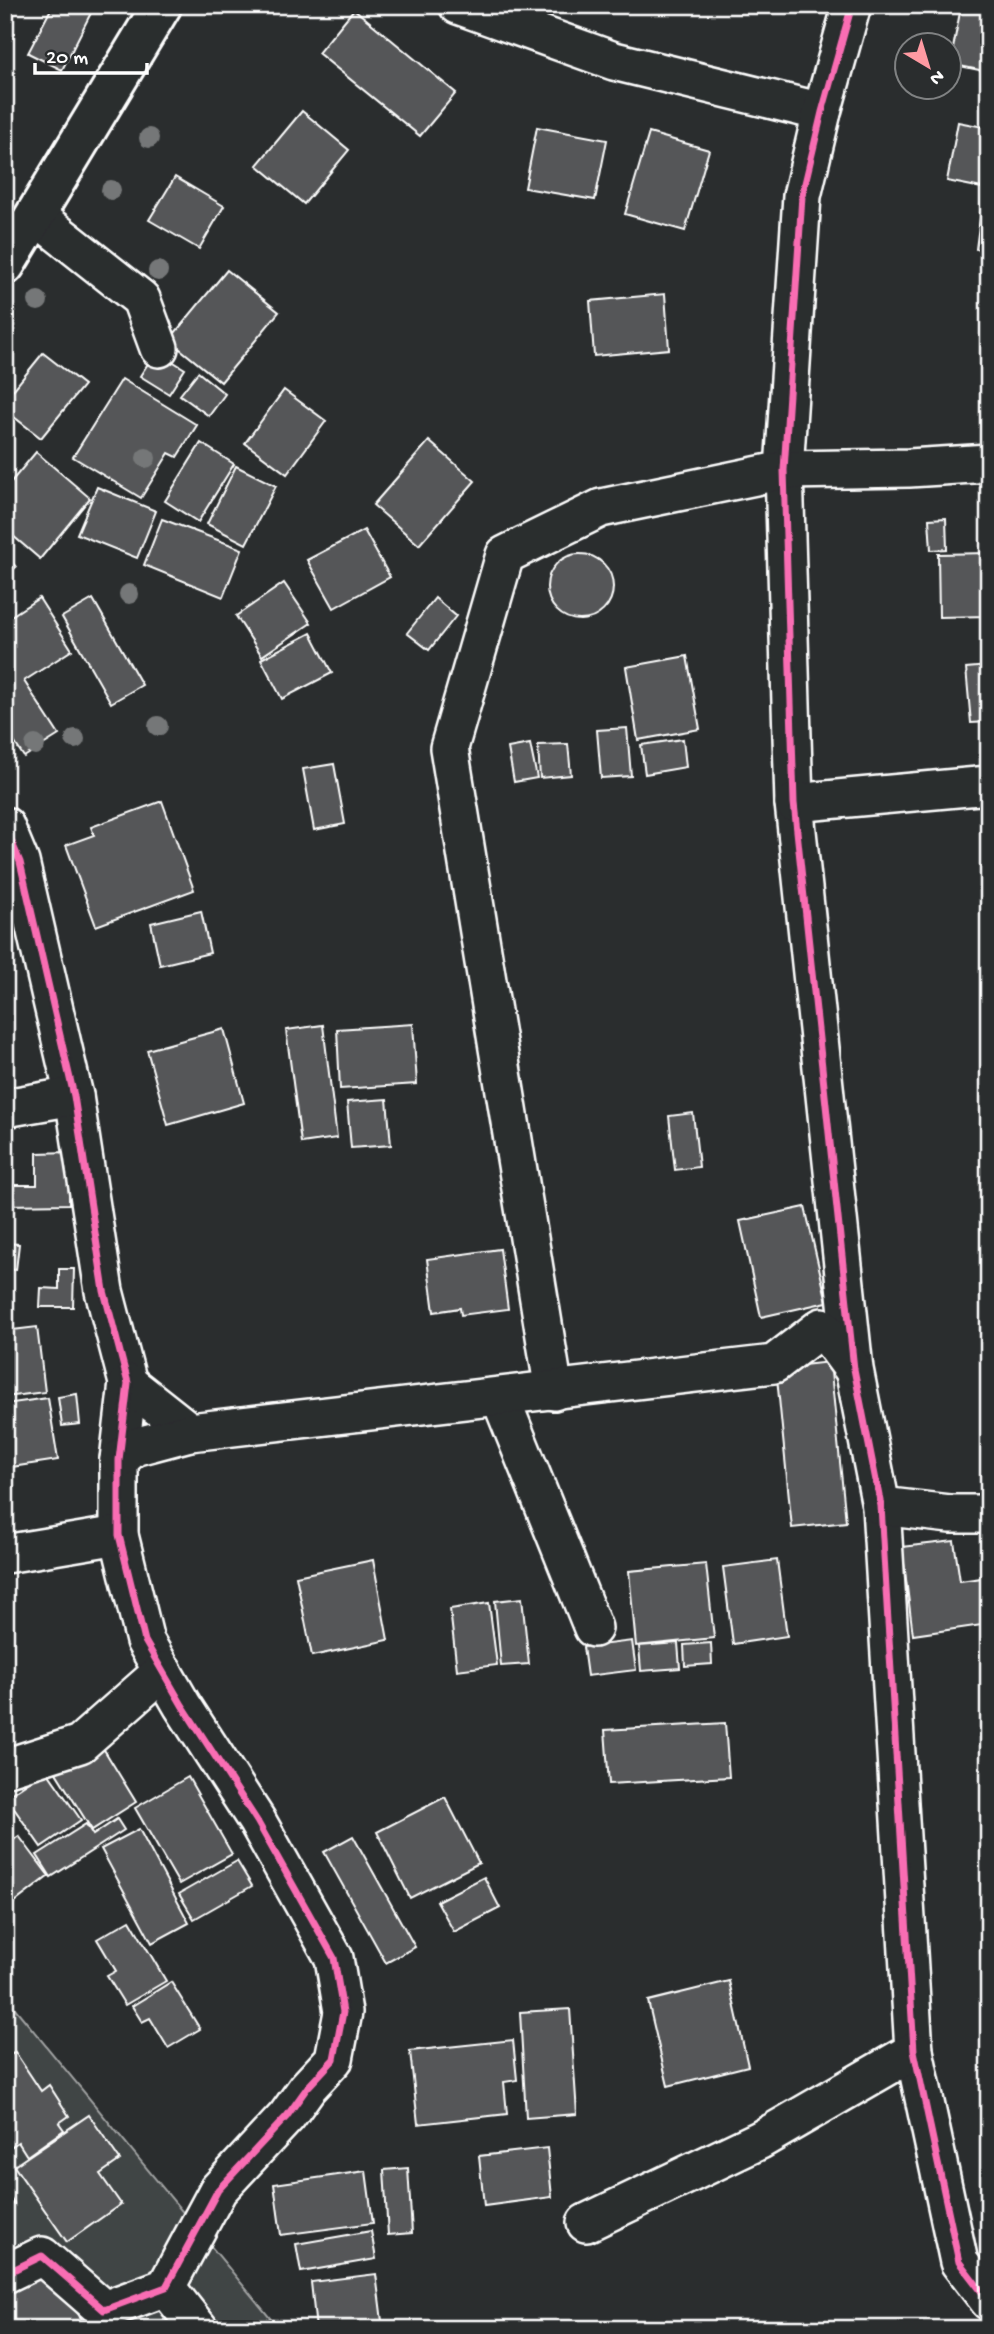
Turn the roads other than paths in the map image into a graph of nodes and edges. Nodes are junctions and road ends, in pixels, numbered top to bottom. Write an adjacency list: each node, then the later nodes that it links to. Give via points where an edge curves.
1 (162, 5): 5 (street)
2 (458, 5): 4 (street, via 614,61)
3 (852, 5): 4 (street)
4 (821, 112): 8 (street, via 802,196)
5 (17, 235): 6 (street, via 141,299)
6 (159, 348)
7 (989, 463): 8 (street)
8 (784, 470): 10 (street); 16 (street, via 601,508 505,555 449,748)
9 (989, 785): 10 (street)
10 (794, 803): 14 (street)
11 (5, 826): 12 (street, via 20,862)
12 (74, 1096): 13 (street); 15 (street, via 104,1291)
13 (5, 1108)
14 (854, 1369): 16 (street, via 822,1327 774,1364); 20 (street)
15 (128, 1383): 18 (street); 19 (street)
16 (554, 1391): 17 (street)
17 (500, 1397): 18 (street); 24 (street)
18 (190, 1432): 19 (street, via 134,1447)
19 (119, 1460): 22 (street)
20 (881, 1506): 21 (street); 27 (street)
21 (989, 1514)
22 (119, 1535): 23 (street); 25 (street, via 145,1641)
23 (5, 1554)
24 (593, 1628)
25 (163, 1671): 26 (street, via 80,1744); 30 (street, via 278,1857 334,1958 343,2012 334,2059 218,2189)
26 (5, 1768)
27 (914, 2051): 28 (street, via 760,2140); 31 (street, via 960,2262)
28 (586, 2223)
29 (5, 2274): 30 (street, via 42,2256 104,2310)
30 (166, 2287): 32 (street)
31 (989, 2301)
32 (200, 2329)

